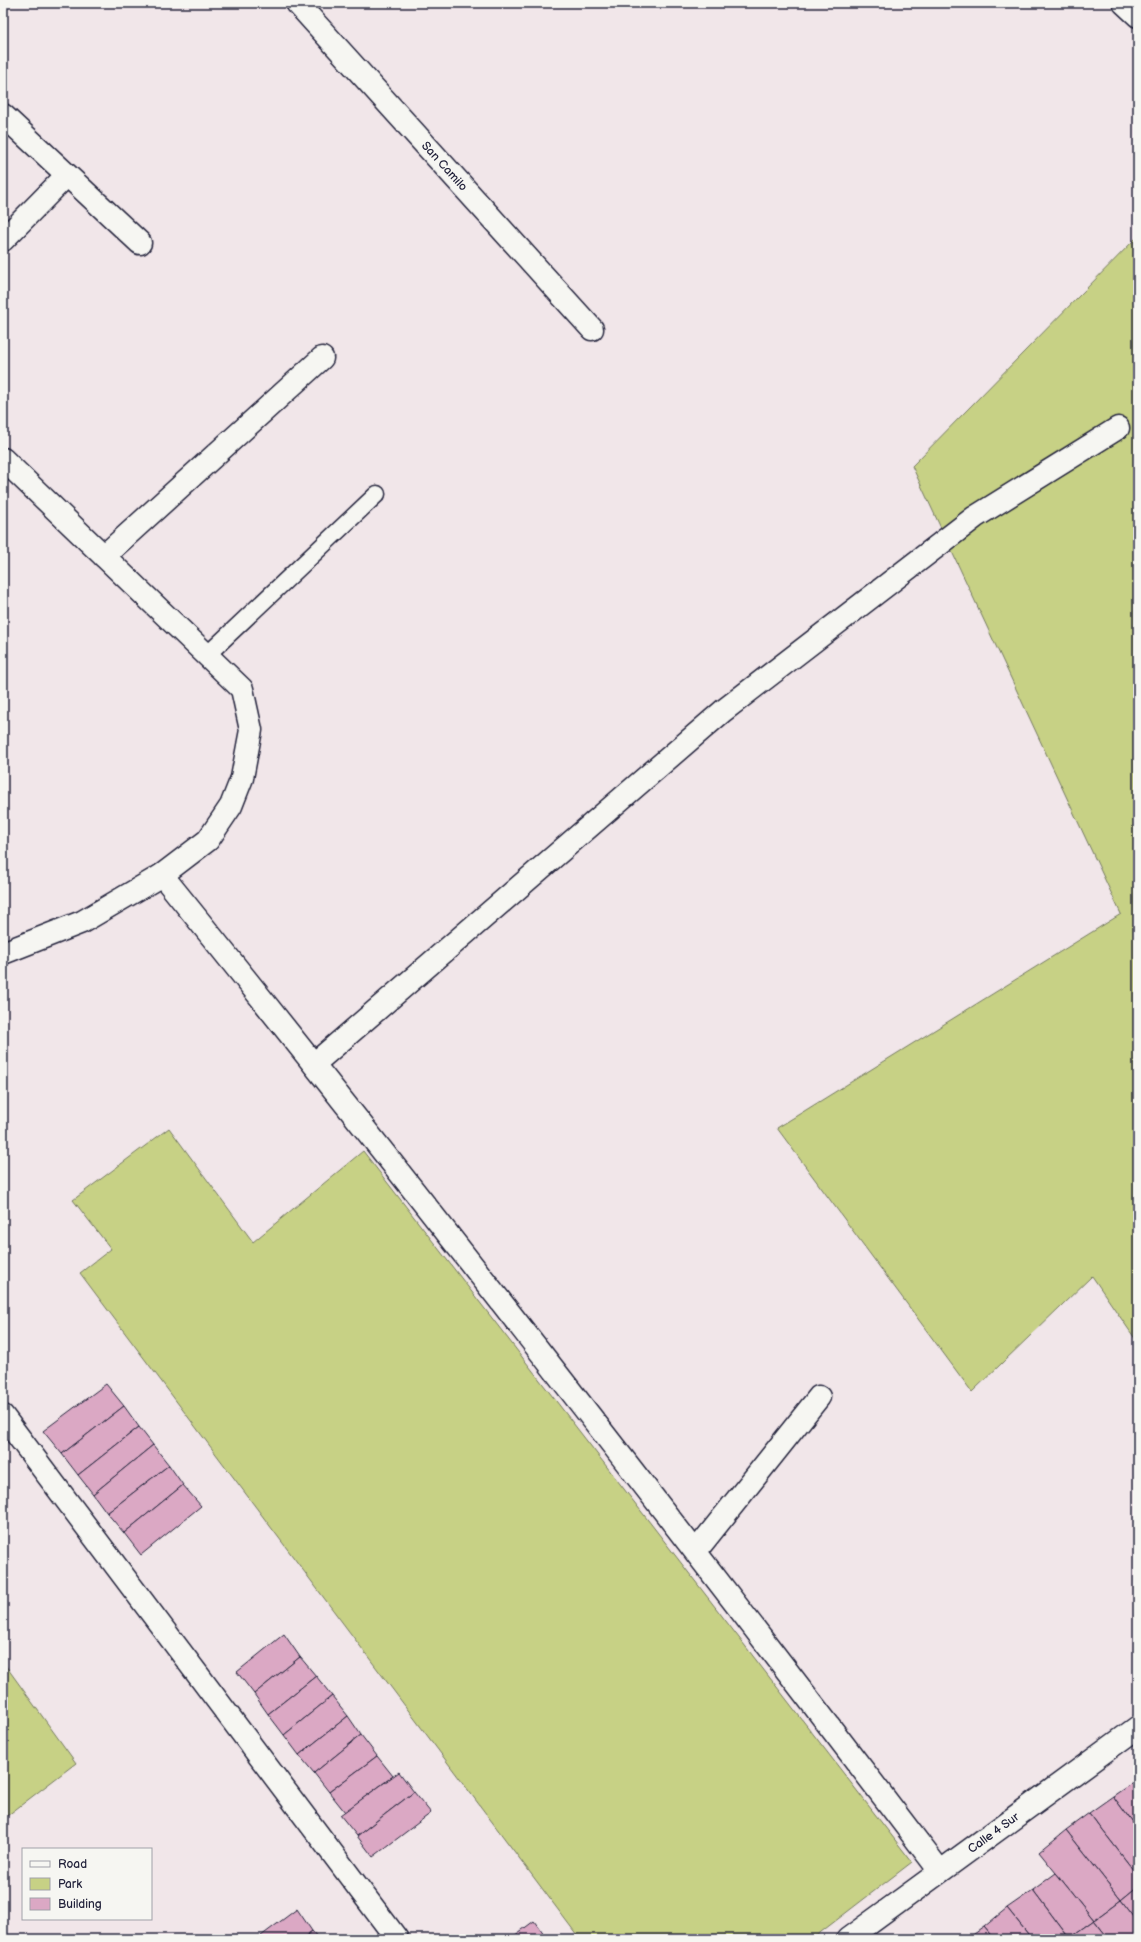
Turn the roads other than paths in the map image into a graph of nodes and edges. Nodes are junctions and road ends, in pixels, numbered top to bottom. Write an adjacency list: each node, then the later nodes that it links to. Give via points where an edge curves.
1 (297, 3): 8 (street, San Camilo)
2 (1124, 3): 3 (street)
3 (1138, 16)
4 (3, 115): 5 (street)
5 (67, 175): 6 (street); 7 (street)
6 (3, 240)
7 (140, 242)
8 (592, 329)
9 (322, 358): 13 (street)
10 (1118, 428): 17 (street, via 975,517 723,711)
11 (3, 459): 13 (street)
12 (377, 494): 14 (lane)
13 (104, 556): 14 (street)
14 (208, 654): 15 (street, via 242,689 251,730 242,778 231,806 208,840)
15 (162, 875): 16 (street, via 82,922); 17 (street)
16 (3, 953)
17 (314, 1064): 20 (street)
18 (819, 1396): 20 (street)
19 (3, 1416): 23 (street)
20 (696, 1551): 22 (street)
21 (1138, 1727): 22 (street, Calle 4 Sur)
22 (940, 1872): 24 (street, Calle 4 Sur)
23 (396, 1939)
24 (848, 1939)

